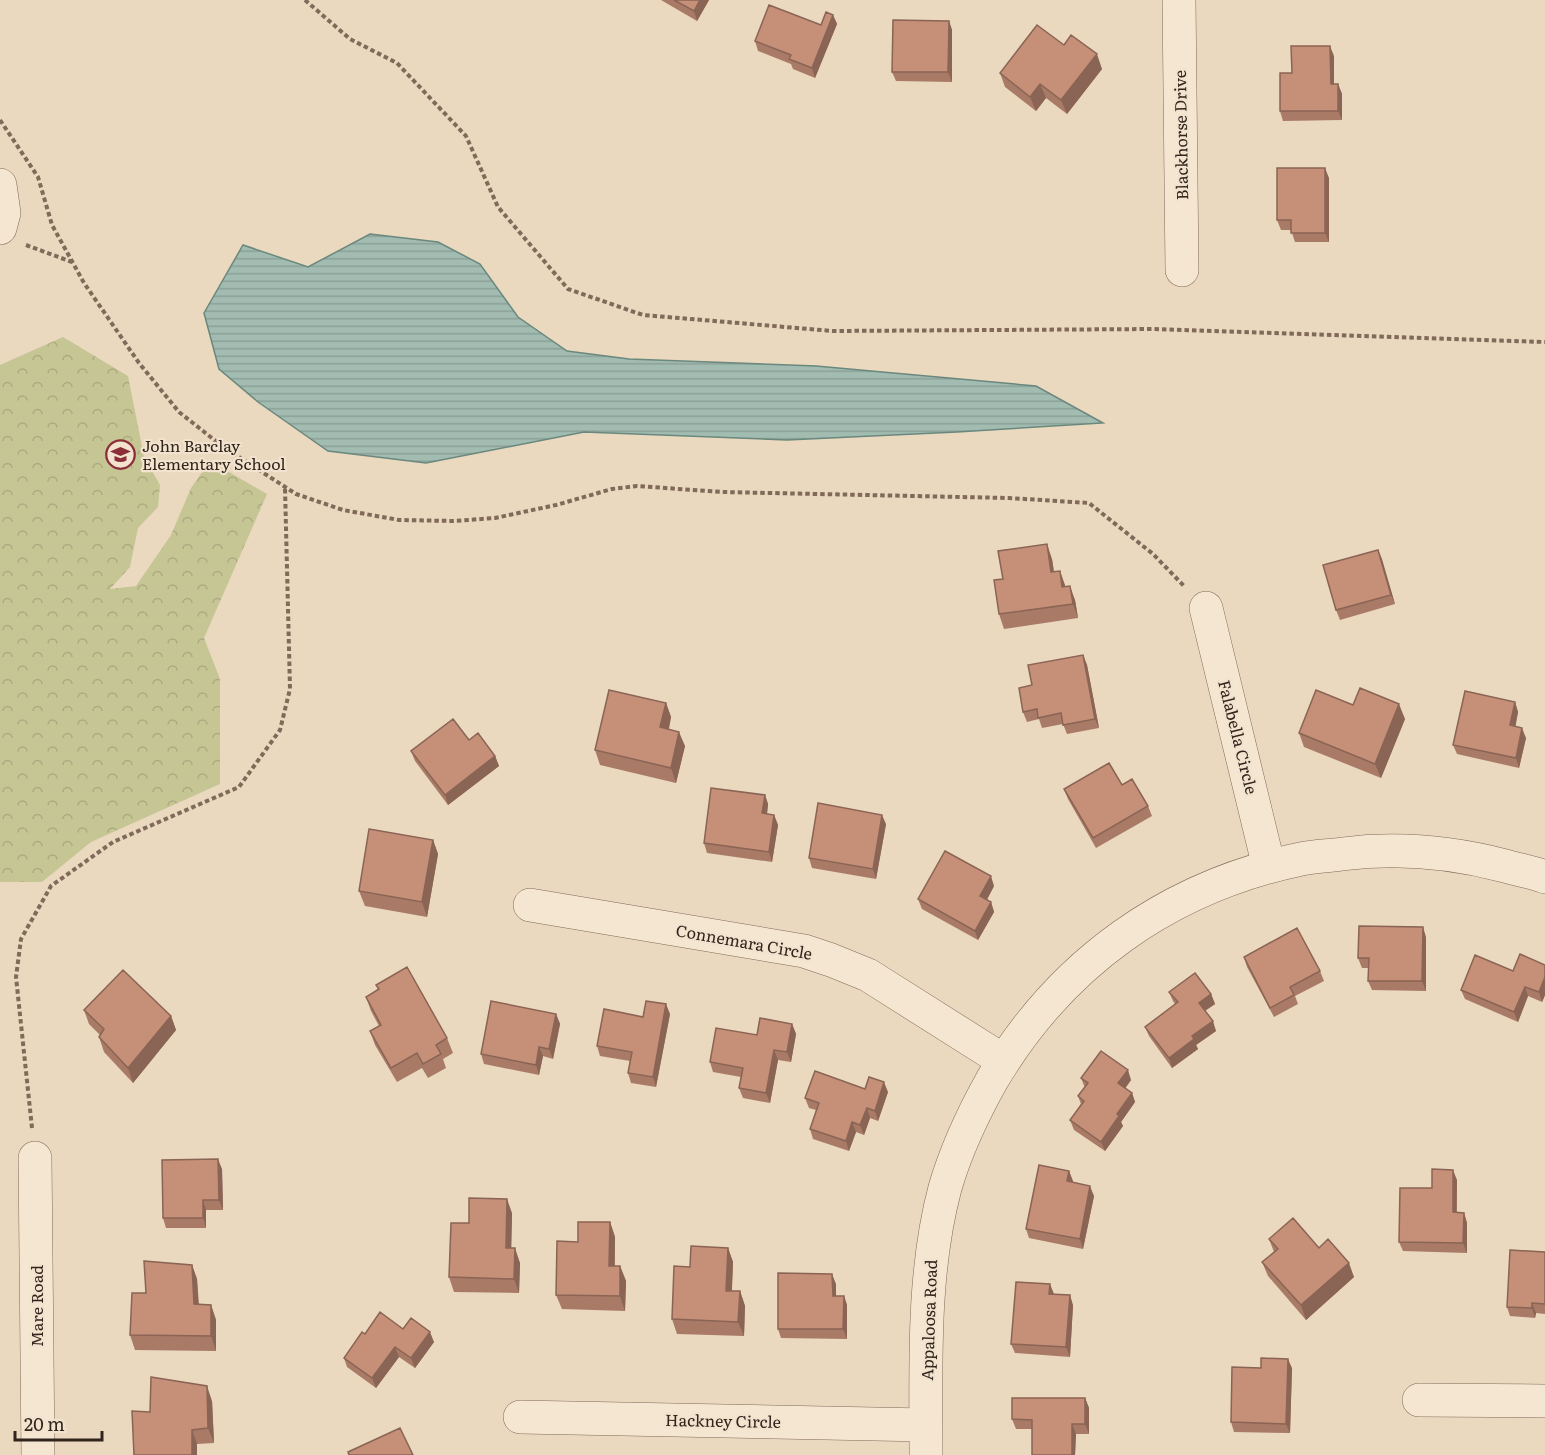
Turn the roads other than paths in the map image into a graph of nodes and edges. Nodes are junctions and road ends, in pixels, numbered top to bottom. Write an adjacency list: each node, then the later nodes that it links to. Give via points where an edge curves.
1 (1179, 0): 4 (street, Blackhorse Drive)
2 (0, 185): 3 (street)
3 (10, 235)
4 (1182, 270)
5 (1206, 608): 6 (street, Falabella Circle)
6 (1269, 867): 7 (street, Appaloosa Road, via 1315,857 1401,850 1478,858); 9 (street, Appaloosa Road, via 1180,900 1124,934 1051,998)
7 (1545, 877)
8 (530, 905): 9 (street, Connemara Circle, via 804,951 868,975)
9 (1004, 1061): 14 (street, Appaloosa Road, via 976,1107 945,1188 928,1287)
10 (35, 1158): 15 (street, Mare Road)
11 (1419, 1400): 12 (street)
12 (1545, 1401)
13 (520, 1417): 14 (street, Hackney Circle)
14 (926, 1440)
15 (38, 1455)

